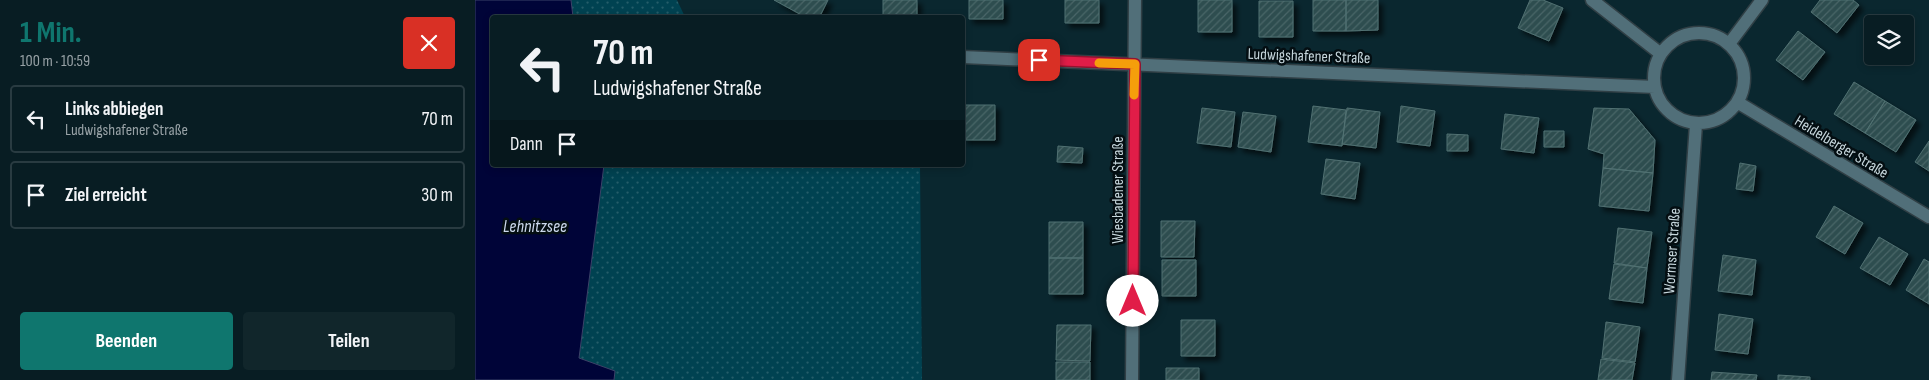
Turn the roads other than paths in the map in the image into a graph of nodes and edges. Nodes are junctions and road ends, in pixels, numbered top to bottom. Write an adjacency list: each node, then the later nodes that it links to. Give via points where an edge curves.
1 (1135, 0): 7 (street, Wiesbadener Straße)
2 (1592, 0): 5 (street)
3 (1762, 0): 4 (street)
4 (1729, 44): 5 (street, via 1699,32 1684,35); 9 (street, via 1744,67 1745,82)
5 (1661, 54): 8 (street, via 1656,64)
6 (965, 57): 7 (street, Ludwigshafener Straße)
7 (1135, 64): 8 (street, Ludwigshafener Straße); 12 (street, Wiesbadener Straße)
8 (1655, 87): 10 (street, via 1669,112)
9 (1737, 102): 10 (street, via 1722,118); 11 (street, Heidelberger Straße)
10 (1696, 124): 13 (street, Wormser Straße)
11 (1929, 217)
12 (1132, 380)
13 (1678, 380)

